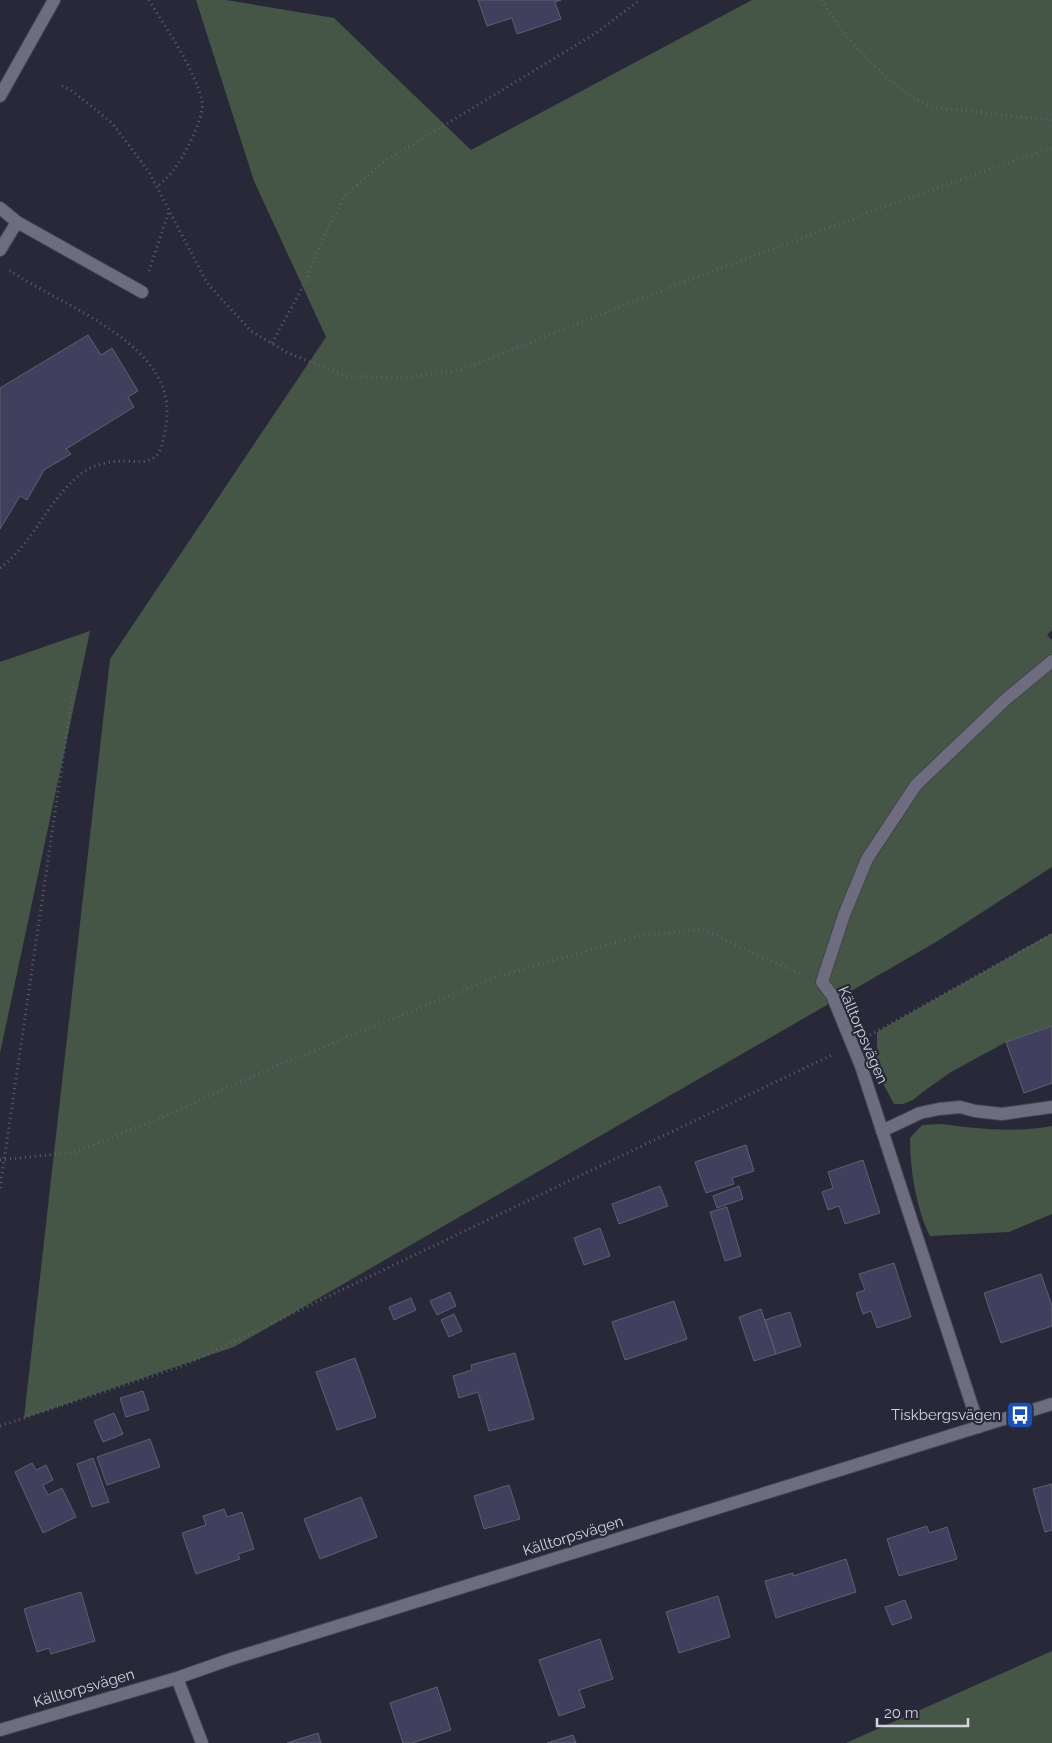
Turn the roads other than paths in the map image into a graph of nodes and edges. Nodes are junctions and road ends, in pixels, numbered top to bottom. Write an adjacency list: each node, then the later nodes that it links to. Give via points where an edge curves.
1 (54, 0): 2 (street)
2 (0, 96)
3 (0, 208): 4 (street)
4 (17, 222): 5 (street); 6 (street)
5 (0, 250)
6 (137, 289)
7 (1052, 661): 9 (street, Källtorpsvägen, via 1005,700 916,785 867,859 844,915 822,982 832,996 861,1066)
8 (1052, 1107): 9 (street, via 1002,1114 960,1107 939,1109 920,1113)
9 (882, 1131): 11 (street, Källtorpsvägen)
10 (1052, 1404): 11 (street, Källtorpsvägen)
11 (979, 1427): 12 (street, Källtorpsvägen)
12 (177, 1678): 13 (street, Källtorpsvägen); 14 (street)
13 (0, 1730)
14 (202, 1743)

